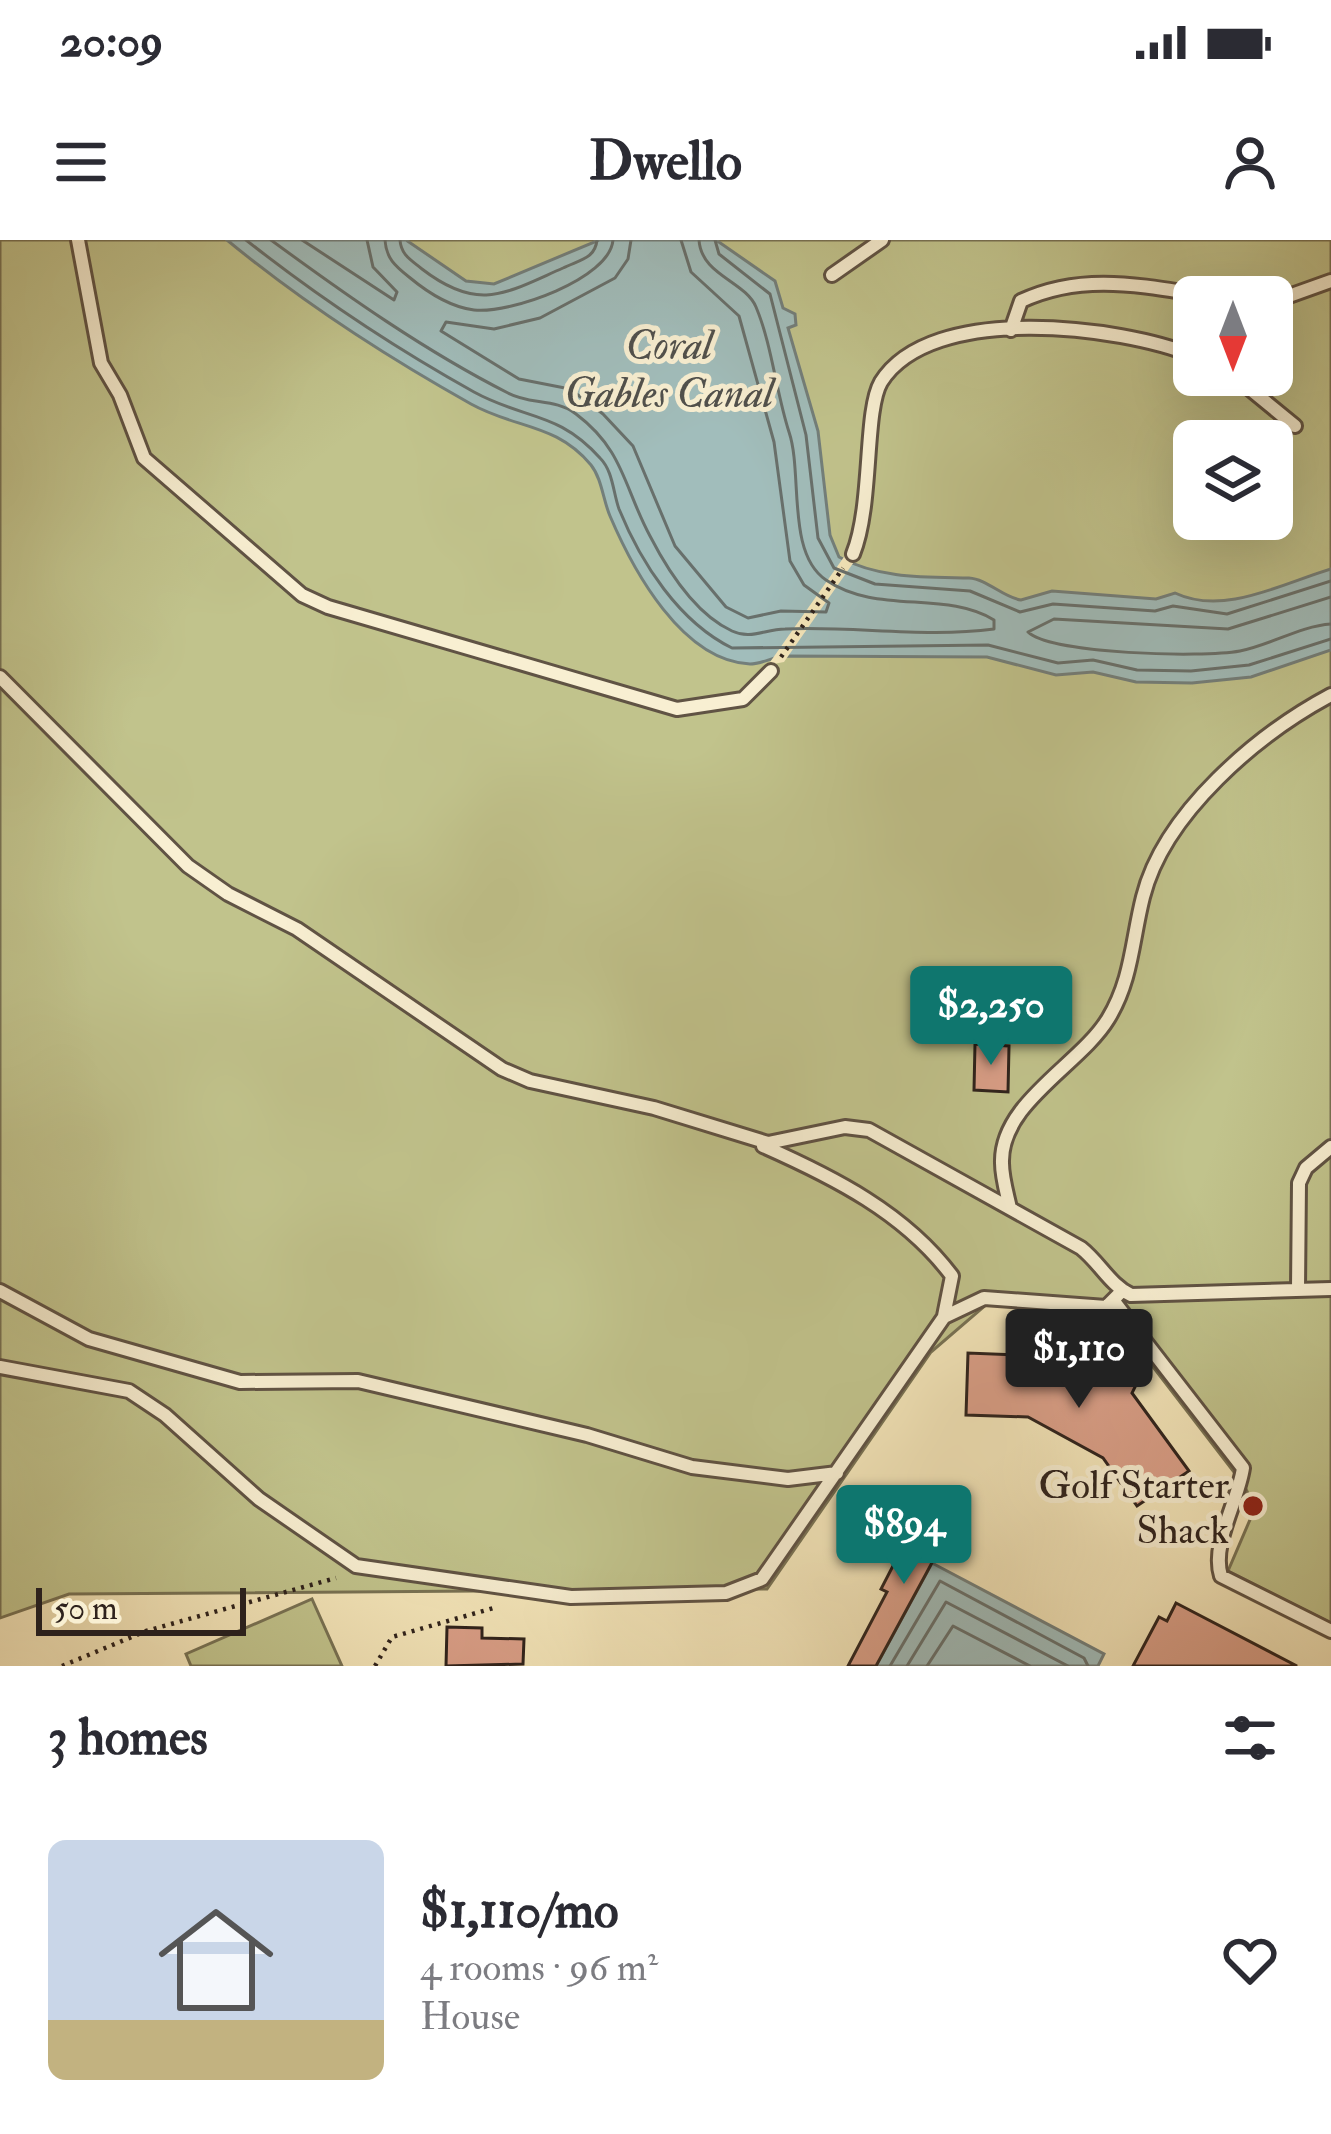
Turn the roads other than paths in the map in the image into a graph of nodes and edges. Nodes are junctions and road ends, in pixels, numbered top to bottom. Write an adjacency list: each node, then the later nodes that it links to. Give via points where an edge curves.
1 (78, 240): 12 (lane, via 101,363 144,458 302,595 676,710 743,699)
2 (882, 240): 3 (lane)
3 (832, 274)
4 (1331, 281): 6 (lane)
5 (1173, 291): 7 (lane, via 1058,284 1021,301)
6 (1293, 295)
7 (1011, 330): 8 (lane); 11 (lane, via 938,337 880,384 864,526)
8 (1173, 347)
9 (1259, 396): 10 (lane)
10 (1295, 426)
11 (853, 554)
12 (771, 671)
13 (0, 677): 15 (lane, via 188,866 297,929 502,1069)
14 (1331, 695): 17 (lane, via 1250,746 1158,860 1107,1021 1008,1135 1001,1160)
15 (743, 1138): 17 (lane, via 782,1142 845,1127 869,1130); 22 (lane, via 847,1188 932,1250 952,1276)
16 (1331, 1147): 18 (lane, via 1299,1183)
17 (1010, 1208): 21 (lane, via 1081,1248)
18 (1298, 1289): 19 (lane); 21 (lane)
19 (1331, 1289)
20 (0, 1291): 24 (lane, via 89,1339 240,1382 358,1382 692,1467 788,1479)
21 (1117, 1295): 22 (lane, via 1106,1307 984,1298); 25 (lane, via 1243,1468 1216,1559 1221,1576)
22 (944, 1317): 24 (lane)
23 (0, 1367): 24 (lane, via 129,1391 260,1499 364,1569 571,1597 726,1593 762,1580)
24 (837, 1473)
25 (1331, 1631)

